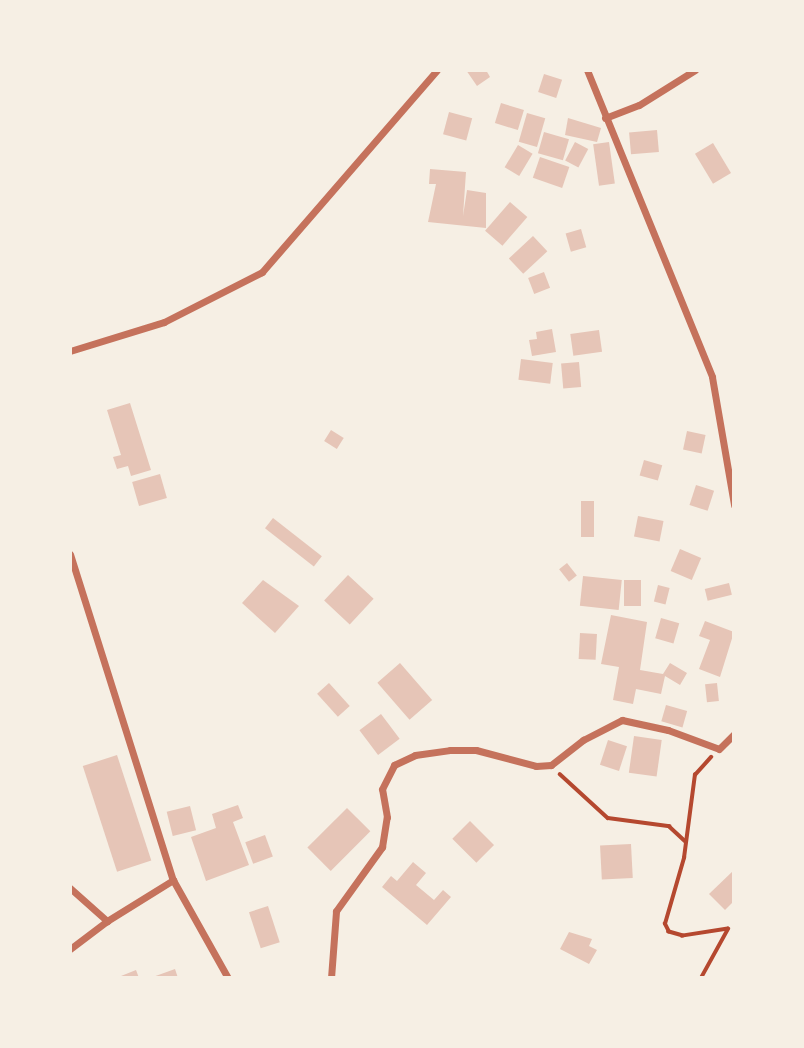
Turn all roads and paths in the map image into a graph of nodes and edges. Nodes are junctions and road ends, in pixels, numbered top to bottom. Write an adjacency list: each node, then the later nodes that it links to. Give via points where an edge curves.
1 (437, 70): 5 (street, via 262,272 164,322)
2 (587, 70): 4 (street)
3 (695, 70): 4 (street, via 639,105)
4 (605, 118): 6 (street, via 712,377)
5 (70, 351)
6 (734, 505)
7 (70, 554): 12 (street)
8 (734, 734): 9 (street)
9 (719, 749): 10 (street, via 668,730 622,720 583,740); 11 (path, via 695,775)
10 (551, 765): 11 (path, via 608,818 669,826); 17 (street, via 536,766 476,750 415,755 394,765 382,789 387,817 382,847 336,911)
11 (685, 841): 18 (path, via 665,924 669,932 683,936 728,929)
12 (173, 880): 14 (street); 16 (street)
13 (70, 888): 14 (street)
14 (107, 920): 15 (street)
15 (70, 949)
16 (228, 978)
17 (331, 978)
18 (701, 978)

